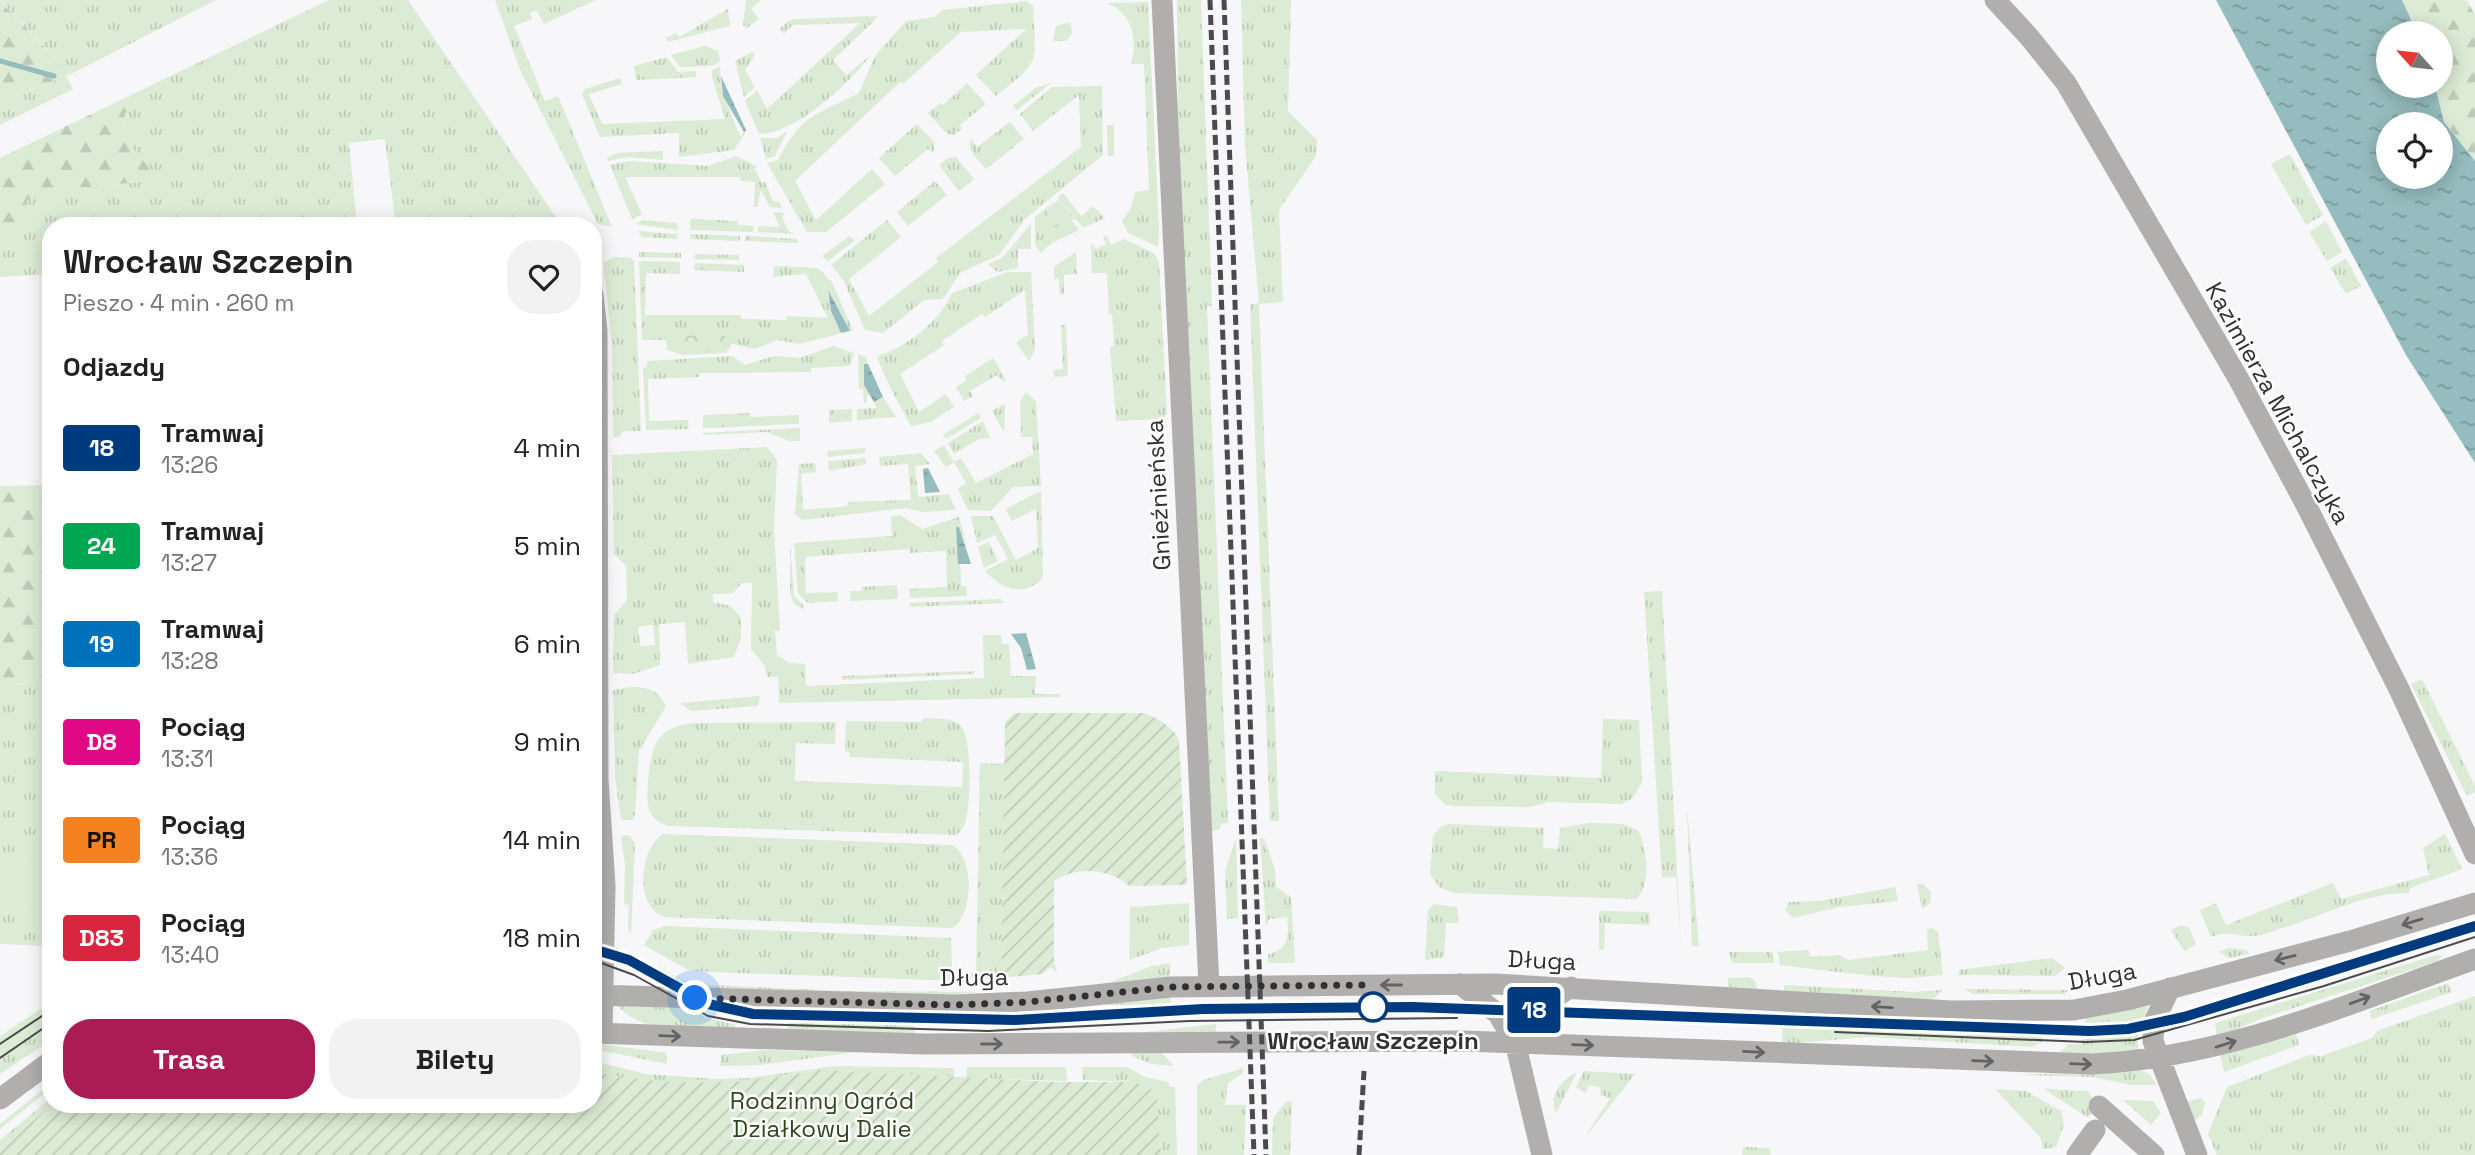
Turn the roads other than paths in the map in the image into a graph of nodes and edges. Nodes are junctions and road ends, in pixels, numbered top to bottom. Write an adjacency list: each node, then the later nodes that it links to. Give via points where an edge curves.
1 (1163, 0): 9 (street, Gnieźnieńska)
2 (1995, 0): 4 (street, Kazimierza Michalczyka, via 2066,83 2238,378 2399,689)
3 (602, 832): 6 (street, via 606,886)
4 (2475, 854)
5 (2475, 903): 11 (street, Długa, one-way to 11)
6 (602, 940)
7 (2475, 959): 15 (street, one-way to 7, via 2249,1037)
8 (1460, 984): 9 (street, Długa, one-way to 9); 10 (street, Długa); 14 (street, via 1498,1014)
9 (1209, 986): 12 (street, Długa, via 954,1005)
10 (1572, 987): 11 (street, Długa, one-way to 10, via 2074,1010 1951,1011); 14 (street, via 1529,1015)
11 (2170, 988): 15 (street, via 2154,1022 2153,1041)
12 (602, 995)
13 (602, 1033): 14 (street, one-way to 14, via 924,1044)
14 (1515, 1042): 15 (street, one-way to 15, via 2092,1064); 20 (street)
15 (2160, 1059): 23 (street)
16 (42, 1067): 17 (street)
17 (0, 1099)
18 (2099, 1106): 22 (street)
19 (2095, 1129): 21 (street)
20 (1542, 1155)
21 (2077, 1155)
22 (2154, 1155)
23 (2197, 1155)

